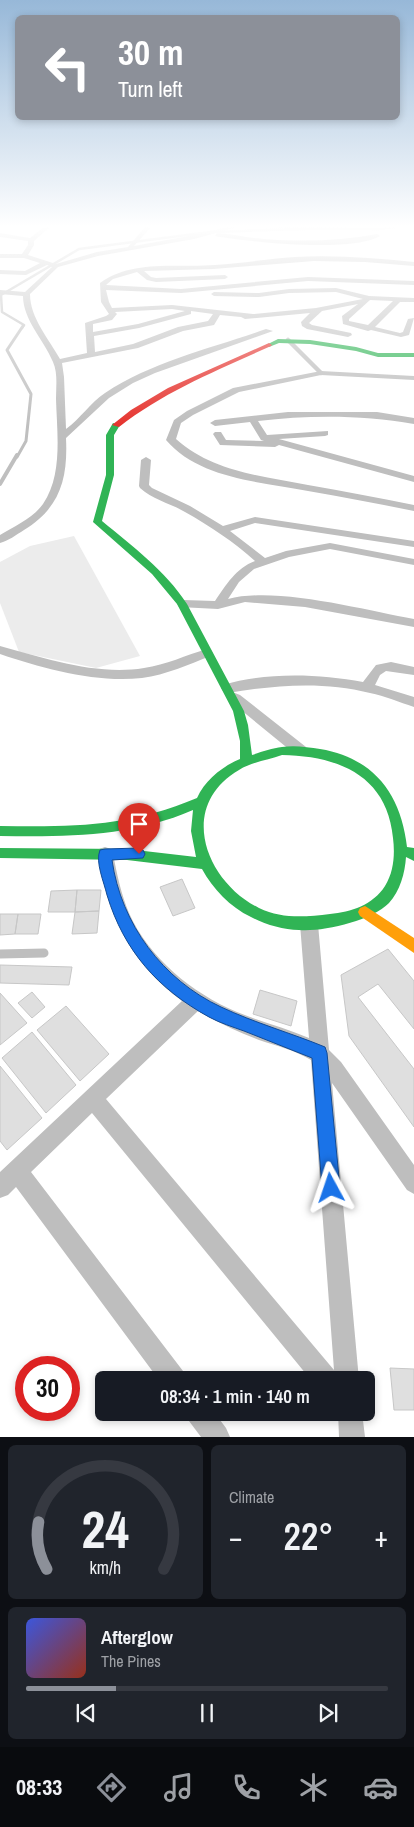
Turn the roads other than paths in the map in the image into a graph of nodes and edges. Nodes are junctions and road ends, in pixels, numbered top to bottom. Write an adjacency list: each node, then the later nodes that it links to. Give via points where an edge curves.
1 (104, 293): 10 (street)
2 (214, 293): 3 (street)
3 (266, 293)
4 (345, 293): 7 (street)
5 (2, 294): 6 (street)
6 (27, 294): 26 (street, via 36,325)
7 (367, 300): 8 (street); 12 (street); 18 (street, via 344,320)
8 (398, 300): 9 (street); 18 (street)
9 (414, 300)
10 (111, 310): 15 (street); 20 (street, via 112,316 89,323)
11 (196, 310): 13 (street); 15 (street); 15 (street, via 172,307)
12 (316, 310): 14 (street); 21 (street, via 305,322 307,325)
13 (219, 312): 14 (street); 16 (street)
14 (252, 316): 16 (street)
15 (131, 318): 20 (street); 22 (street)
16 (214, 320): 22 (street)
17 (414, 320): 18 (street, via 404,335)
18 (368, 329)
19 (269, 331): 34 (street, via 130,381 106,396 76,428)
20 (89, 335): 24 (street)
21 (348, 335)
22 (153, 340): 24 (street)
23 (288, 340): 25 (main road, via 356,348 378,355); 27 (lane); 45 (main road, via 270,343 158,396 131,412 115,425 110,435 110,475 97,522 142,561)
24 (91, 354): 26 (street)
25 (414, 355)
26 (57, 362): 34 (street, via 60,371)
27 (321, 373): 28 (street); 39 (street, via 236,390 177,422 171,440 181,451 200,462 231,471)
28 (414, 378)
29 (252, 418): 30 (street, via 377,415); 31 (street); 35 (street)
30 (414, 421)
31 (215, 423)
32 (325, 433): 35 (street)
33 (218, 434): 36 (street, via 223,442)
34 (61, 438): 41 (street, via 61,459 54,495 40,514)
35 (264, 438): 36 (street)
36 (283, 444): 38 (street)
37 (146, 460): 40 (street, via 144,486 150,493)
38 (414, 479)
39 (414, 508)
40 (222, 530): 42 (street, via 255,520); 43 (street)
41 (0, 540)
42 (414, 544)
43 (263, 562): 44 (street, via 330,546); 46 (street, via 250,567 235,580)
44 (414, 562)
45 (183, 604): 46 (street); 49 (main road)
46 (218, 605): 47 (street, via 245,598 305,603)
47 (414, 623)
48 (0, 650): 49 (street, via 122,675 153,670)
49 (207, 653): 52 (main road)
50 (414, 671): 51 (street, via 382,667 373,672)
51 (367, 687): 52 (street, via 336,681 274,681); 53 (street)
52 (232, 693): 54 (street); 55 (main road, via 246,729)
53 (414, 702)
54 (301, 751): 55 (main road, via 273,752); 59 (main road, via 347,762 385,788 402,808)
55 (246, 759): 56 (main road, via 220,777)
56 (202, 801): 58 (main road); 63 (main road, via 195,832)
57 (0, 831): 58 (main road, via 102,830)
58 (142, 835): 62 (main road)
59 (411, 850): 64 (main road, via 396,886)
60 (0, 853): 61 (main road)
61 (105, 854): 62 (main road); 69 (street, via 113,893 129,932 156,969)
62 (139, 854): 63 (main road)
63 (203, 864): 65 (main road, via 213,880 244,907 286,922)
64 (365, 912): 65 (main road, via 348,919); 66 (main road)
65 (309, 924): 70 (street)
66 (414, 946)
67 (44, 953): 68 (lane)
68 (0, 954)
69 (195, 1000): 70 (street, via 237,1022); 71 (street)
70 (319, 1053): 73 (street, via 334,1069); 77 (street)
71 (92, 1099): 72 (street); 76 (street)
72 (17, 1171): 74 (street); 75 (street)
73 (414, 1183)
74 (0, 1187)
75 (167, 1371)
76 (319, 1371)
77 (347, 1371)
78 (204, 1421): 80 (street)
79 (351, 1421): 81 (street)
80 (216, 1437)
81 (352, 1437)

